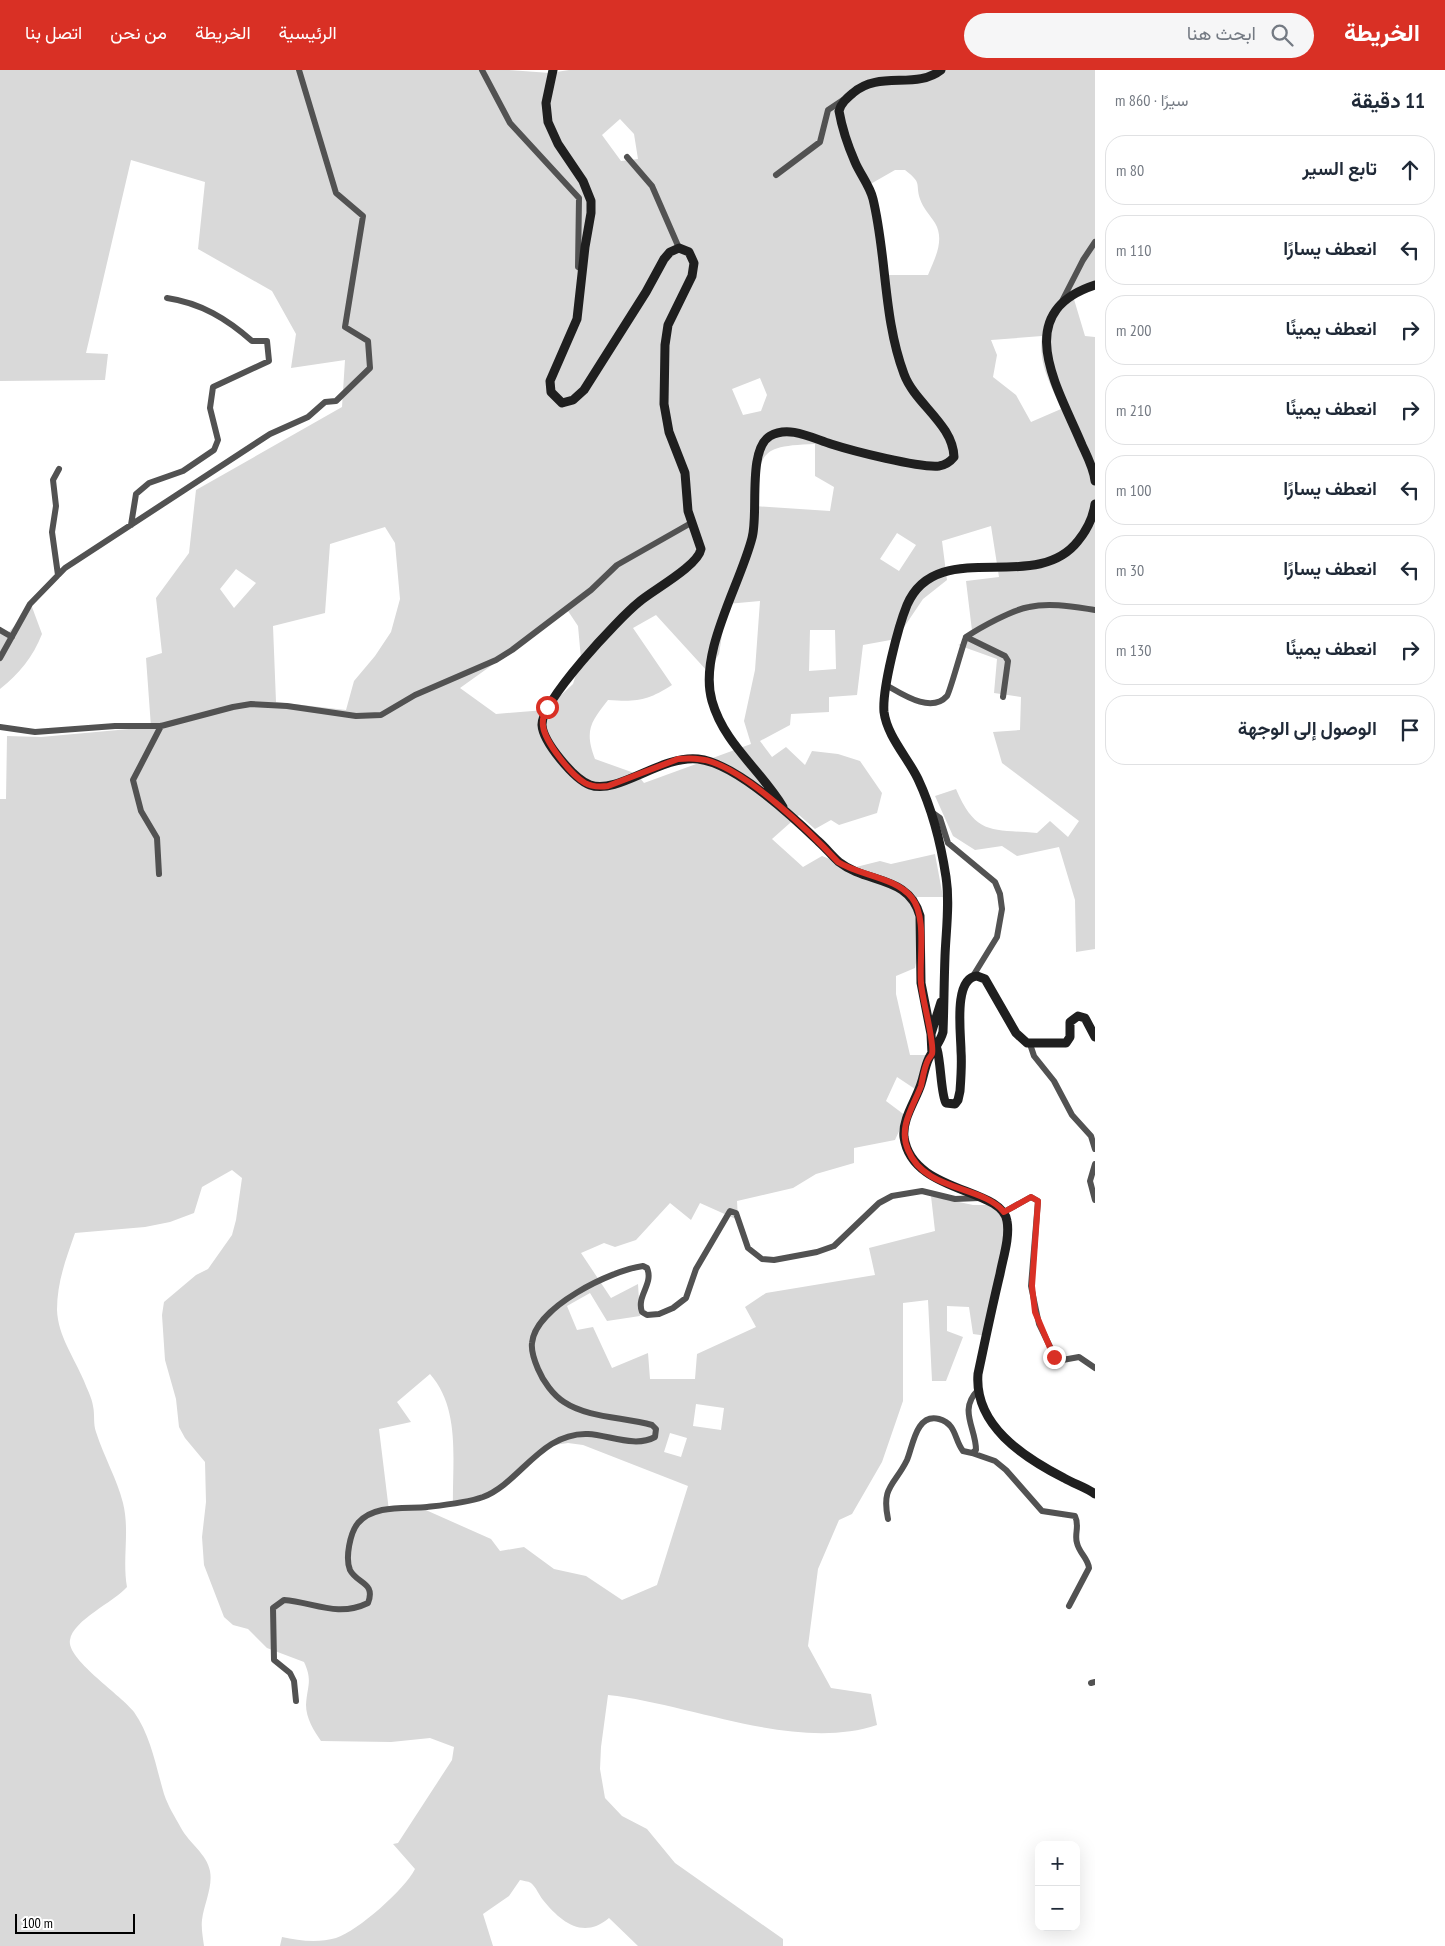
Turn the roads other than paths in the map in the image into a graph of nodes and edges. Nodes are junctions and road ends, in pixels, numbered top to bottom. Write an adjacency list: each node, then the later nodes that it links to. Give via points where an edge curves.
1 (299, 70): 18 (street, via 336,192 363,216 345,327 368,341 370,368 336,402 325,402 308,417 270,434)
2 (482, 70): 10 (street, via 510,123 579,198 578,267)
3 (553, 70): 10 (street, via 546,103 548,122 558,144 584,181 591,201)
4 (941, 70): 5 (street, via 920,80 878,80)
5 (848, 96): 7 (street, via 828,110 820,142); 30 (street, via 840,106 840,118 854,160 872,197 882,250 890,327 908,385 944,428 954,447 954,457 938,466 782,431 768,437 760,450 753,538 726,609 709,667 709,684 712,701 726,734 768,783)
6 (627, 157): 9 (street, via 652,186)
7 (776, 175)
8 (1095, 242): 13 (street)
9 (678, 248): 10 (street, via 664,259 584,390 573,400 562,403 551,392 550,381 577,319); 17 (street, via 689,252 694,263 692,276 668,325 664,345 664,404 669,432 685,473)
10 (583, 270)
11 (1095, 285): 13 (street, via 1077,290)
12 (167, 298): 18 (street, via 188,301 229,321 252,341 267,341 269,361 213,387 210,408 218,440 214,450 183,471 149,484 136,494)
13 (1060, 304): 15 (street, via 1048,328 1046,354)
14 (59, 469): 19 (street, via 52,480 56,506 52,532)
15 (1095, 481)
16 (1095, 504): 25 (street, via 1086,531 1060,557 1025,567 957,568 942,572 916,590 908,603)
17 (692, 523): 27 (street, via 617,565 591,590 496,660 415,695 389,712 356,716 251,704); 30 (street, via 701,549 696,560 659,586 608,630 547,707 542,725 545,737 578,778 592,786 608,786 667,762 701,759 722,767)
18 (130, 525): 19 (street)
19 (58, 575): 22 (street, via 30,604)
20 (1095, 610): 23 (street, via 1071,606 1029,607)
21 (0, 630): 22 (street)
22 (12, 637): 24 (street)
23 (966, 637): 25 (street, via 948,695 941,701 928,703 913,699); 26 (street, via 1005,656 1009,668)
24 (0, 658)
25 (886, 686): 29 (street, via 887,723 913,767)
26 (1002, 697)
27 (161, 726): 28 (street, via 35,732); 31 (street, via 132,780 141,811 156,838)
28 (0, 727)
29 (930, 811): 32 (street, via 940,818 945,838 952,848 995,882 1000,894 1001,924 997,937); 33 (street, via 947,892)
30 (787, 812): 34 (street, via 843,865 899,887 913,899 920,916 921,983)
31 (159, 874)
32 (973, 976): 36 (street, via 985,979 1016,1033); 37 (street, via 966,984 961,1001 960,1091 955,1104 946,1103 943,1098 941,1064)
33 (943, 997): 34 (street); 37 (street, via 944,1032)
34 (931, 1034): 37 (street)
35 (1095, 1037): 36 (street, via 1085,1018 1078,1016 1070,1022 1070,1037 1066,1043)
36 (1030, 1044): 38 (street, via 1034,1056 1054,1081 1072,1115 1091,1136)
37 (935, 1051): 40 (street, via 905,1123 907,1149 928,1173)
38 (1095, 1149)
39 (1095, 1164): 41 (street, via 1090,1181)
40 (980, 1198): 42 (street, via 994,1203); 49 (street, via 955,1199 922,1191 892,1196 834,1246 774,1260 752,1252 742,1235 736,1213 730,1211 696,1269 686,1298 673,1308 654,1315 642,1312 640,1301 649,1278 647,1268 643,1266 626,1270 576,1293 539,1324 532,1342 541,1374 565,1403 584,1411 652,1425 656,1429 655,1438 636,1442 587,1434 573,1436 545,1448 501,1486 482,1497 426,1507 391,1508 364,1518 352,1534 349,1566 351,1572 368,1587 371,1596 368,1603 319,1609 284,1600 273,1608 274,1660 290,1673)
41 (1095, 1200)
42 (1004, 1212): 43 (street, via 1031,1197 1038,1201 1032,1286 1039,1324 1057,1361 1080,1357); 44 (street, via 1008,1226 1004,1254 978,1374)
43 (1095, 1368)
44 (978, 1390): 45 (street, via 969,1402 976,1441 976,1450); 46 (street, via 986,1416 1012,1444 1050,1470)
45 (972, 1453): 47 (street, via 964,1451 954,1429 946,1422 928,1420 920,1426 907,1459 889,1490); 48 (street, via 995,1461 1006,1470 1042,1511 1075,1516 1077,1545 1089,1568)
46 (1095, 1494)
47 (888, 1519)
48 (1069, 1606)
49 (296, 1701)

